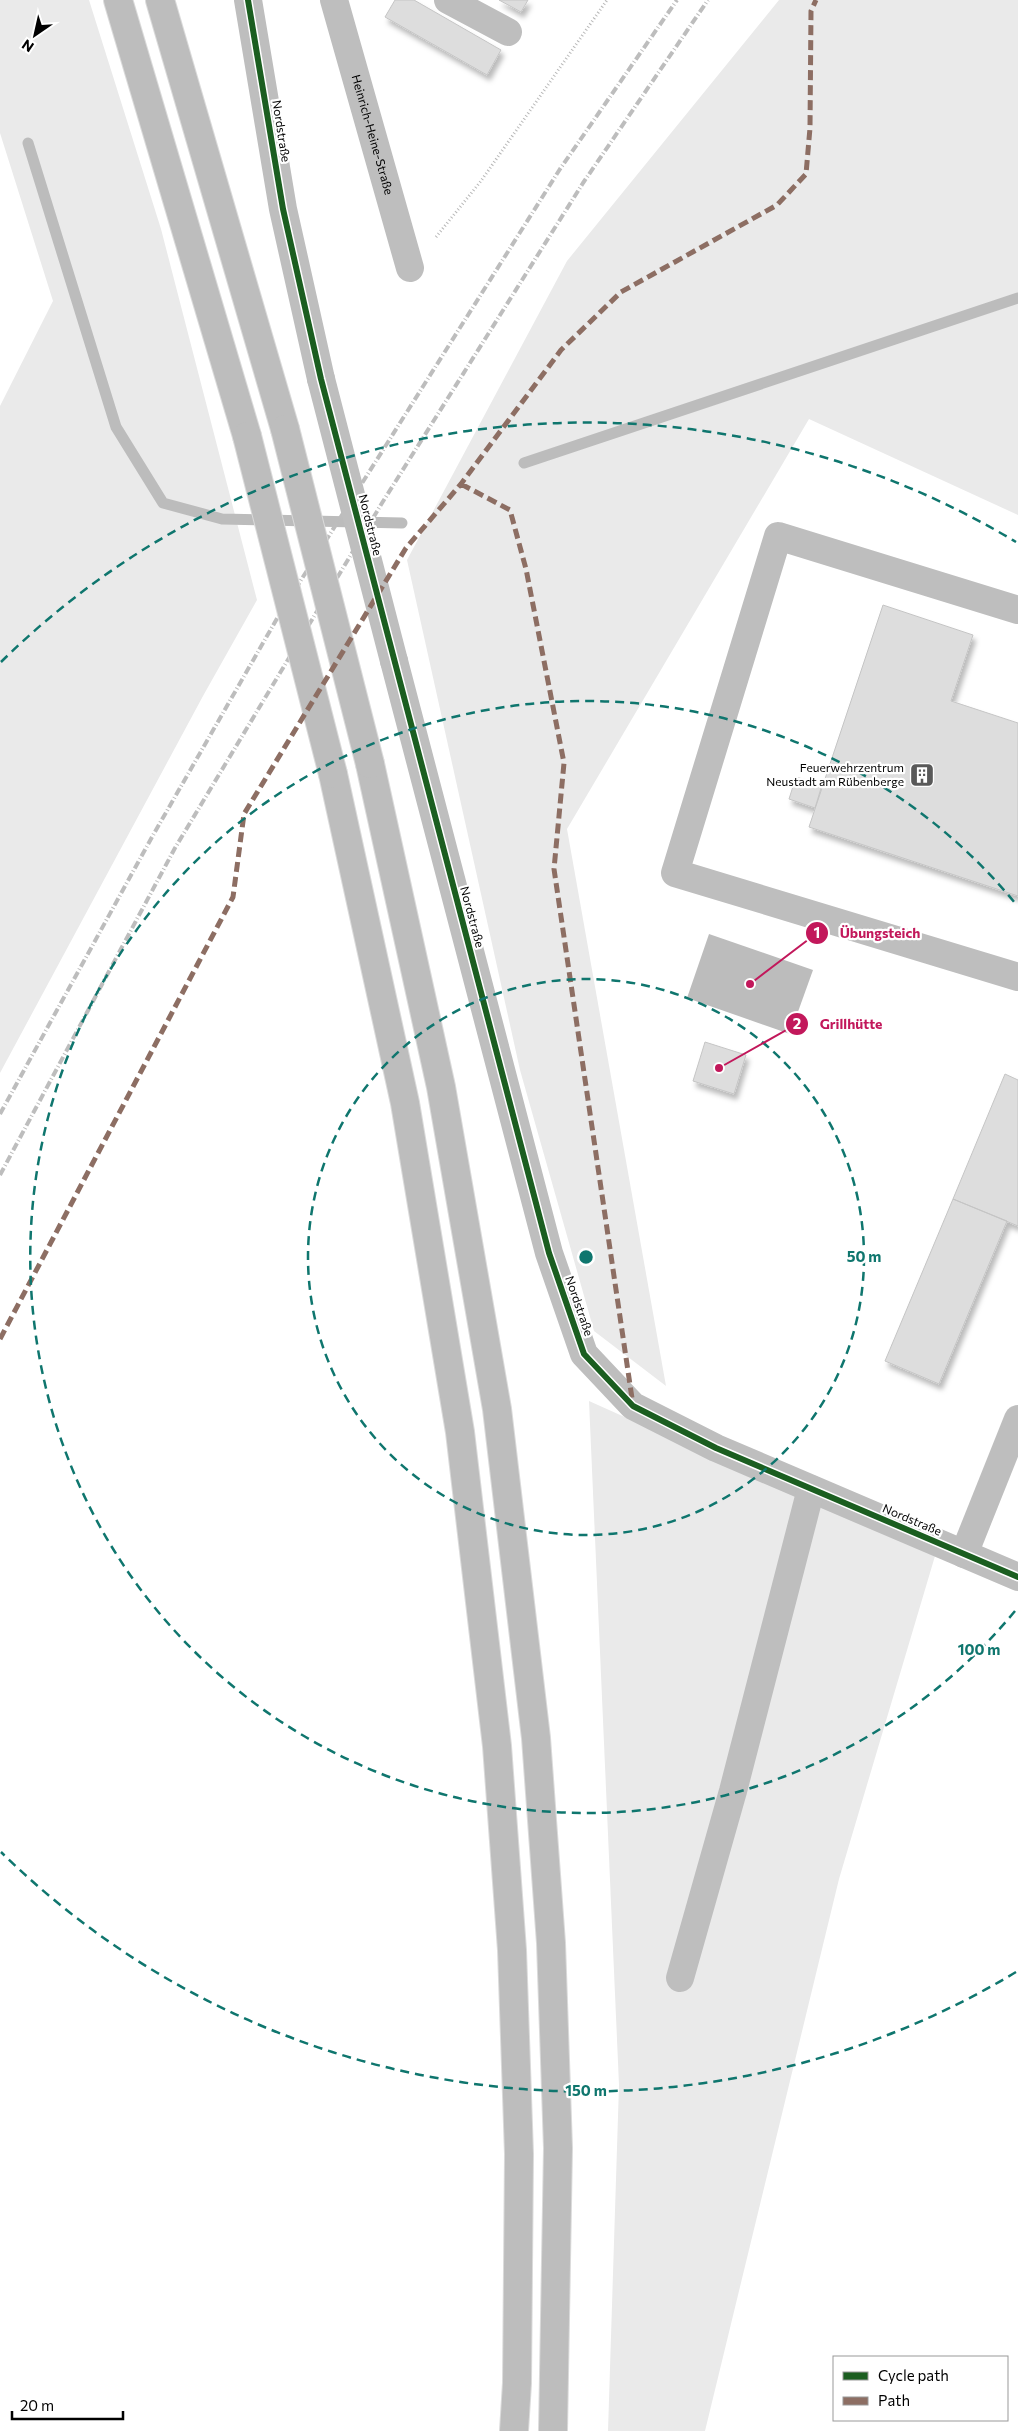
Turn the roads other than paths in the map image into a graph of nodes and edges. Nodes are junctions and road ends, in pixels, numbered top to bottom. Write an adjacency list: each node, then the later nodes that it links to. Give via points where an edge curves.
1 (118, 0): 15 (highway, bridge, via 247,436 333,774 408,1122 460,1432 497,1746 512,1950 518,2154)
2 (160, 0): 16 (highway, bridge, via 285,429 370,764 441,1087 497,1409 536,1738 551,1943 558,2148)
3 (248, 0): 11 (street, Nordstraße, bridge, via 283,209 321,379 549,1253 584,1354 633,1406 716,1448)
4 (334, 0): 7 (street, Heinrich-Heine-Straße)
5 (448, 0): 6 (street)
6 (508, 32)
7 (410, 268)
8 (1018, 610): 9 (street, via 778,536 675,873)
9 (1018, 977)
10 (1018, 1418): 12 (street)
11 (811, 1489): 12 (street, Nordstraße); 14 (street, via 733,1791)
12 (964, 1554): 13 (street, Nordstraße)
13 (1018, 1577)
14 (680, 1978)
15 (514, 2431)
16 (553, 2431)

